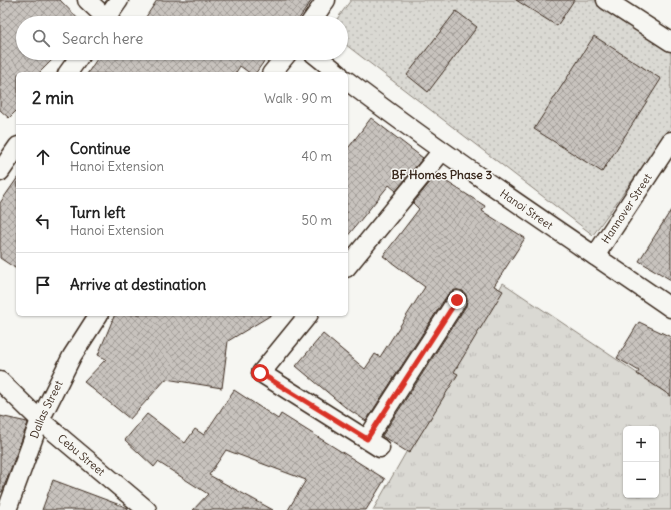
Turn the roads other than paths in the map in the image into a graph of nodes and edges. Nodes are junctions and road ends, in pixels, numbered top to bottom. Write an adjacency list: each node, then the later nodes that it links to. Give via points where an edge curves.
1 (87, 0): 5 (street)
2 (119, 0): 6 (street)
3 (326, 0): 7 (street)
4 (606, 0): 8 (street)
5 (100, 16)
6 (108, 16)
7 (315, 16)
8 (671, 42)
9 (77, 60): 12 (street)
10 (282, 60): 13 (street)
11 (322, 60): 14 (street)
12 (68, 72)
13 (273, 72)
14 (337, 72)
15 (348, 82): 18 (street, Hanoi Street)
16 (671, 141): 20 (street, Hannover Street)
17 (16, 148): 19 (street)
18 (442, 151): 20 (street, Hanoi Street); 21 (street)
19 (2, 164)
20 (595, 256): 23 (street, Hanoi Street)
21 (348, 266)
22 (457, 300): 25 (street, via 374,444 260,373)
23 (671, 308)
24 (98, 316): 27 (street, Dallas Street, via 72,356)
25 (307, 316)
26 (0, 381): 27 (street, Cebu Street)
27 (40, 420): 28 (street, Dallas Street); 29 (street, Cebu Street)
28 (7, 510)
29 (147, 510)

